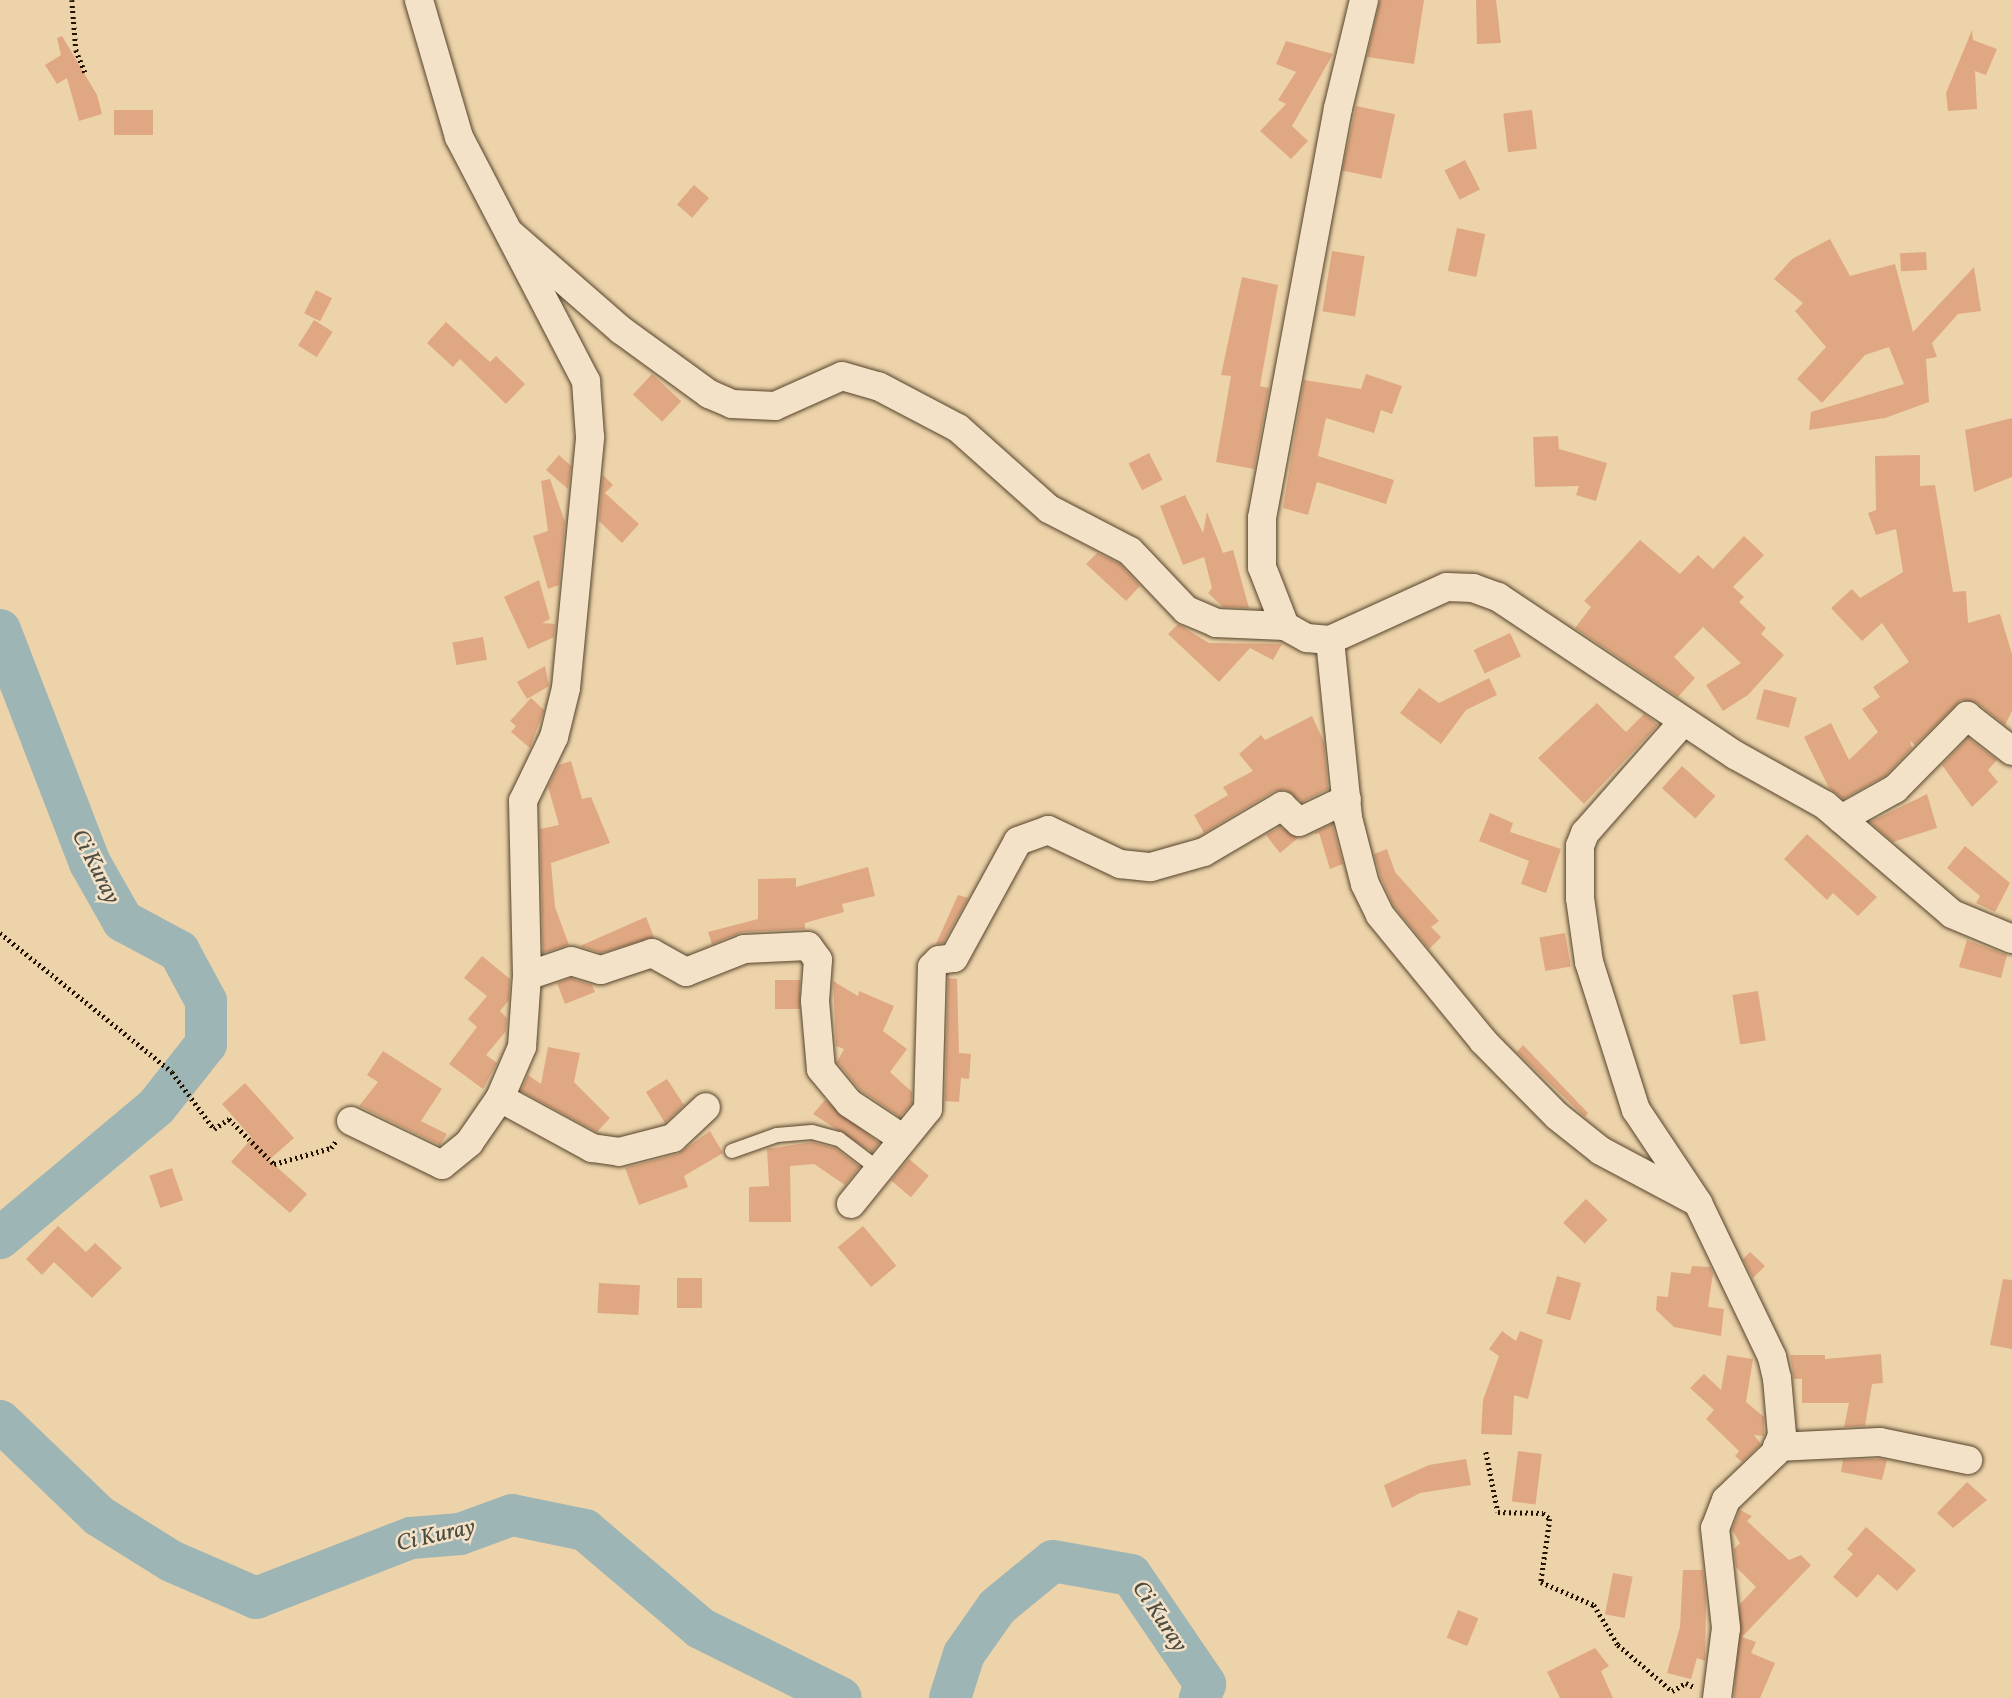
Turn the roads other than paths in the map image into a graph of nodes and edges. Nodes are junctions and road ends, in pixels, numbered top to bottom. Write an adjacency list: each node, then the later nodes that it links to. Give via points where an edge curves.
1 (419, 0): 3 (street, via 459,137)
2 (1364, 0): 4 (street, via 1338,108 1262,518 1262,567)
3 (504, 228): 4 (street, via 621,330 709,394 732,404 775,406 821,381 861,379 958,428 1049,509 1130,551 1186,610 1216,623); 11 (street, via 586,381 591,408 566,688 554,737 523,801)
4 (1285, 626): 5 (street)
5 (1330, 640): 6 (street, via 1447,587 1473,588 1556,633); 8 (street)
6 (1683, 722): 9 (street, via 1817,799); 18 (street, via 1586,833 1580,846 1580,898 1589,962 1626,1085 1648,1132)
7 (2012, 751): 9 (street, via 1967,716 1895,789)
8 (1346, 799): 15 (street, via 1303,821 1282,806 1204,852 1151,867 1120,864 1048,830 1018,841 954,958 939,960 932,967 928,1110); 18 (street, via 1360,868 1380,915 1483,1041 1580,1136)
9 (1841, 819): 10 (street, via 1952,914)
10 (2012, 939)
11 (527, 976): 12 (street, via 522,1047); 15 (street, via 571,961 601,970 652,953 686,972 744,949 808,946 818,960 815,1001 821,1069 835,1091)
12 (500, 1098): 13 (street, via 592,1148 620,1152 673,1138); 14 (street, via 469,1143 442,1165)
13 (706, 1107)
14 (351, 1121)
15 (902, 1138): 17 (street)
16 (732, 1151): 17 (lane, via 777,1135 812,1132 839,1139)
17 (881, 1172): 19 (street)
18 (1698, 1203): 20 (street, via 1772,1357 1782,1435)
19 (852, 1204)
20 (1777, 1447): 21 (street, via 1880,1442); 22 (street, via 1735,1488 1716,1528 1726,1628)
21 (1968, 1460)
22 (1707, 1695)

